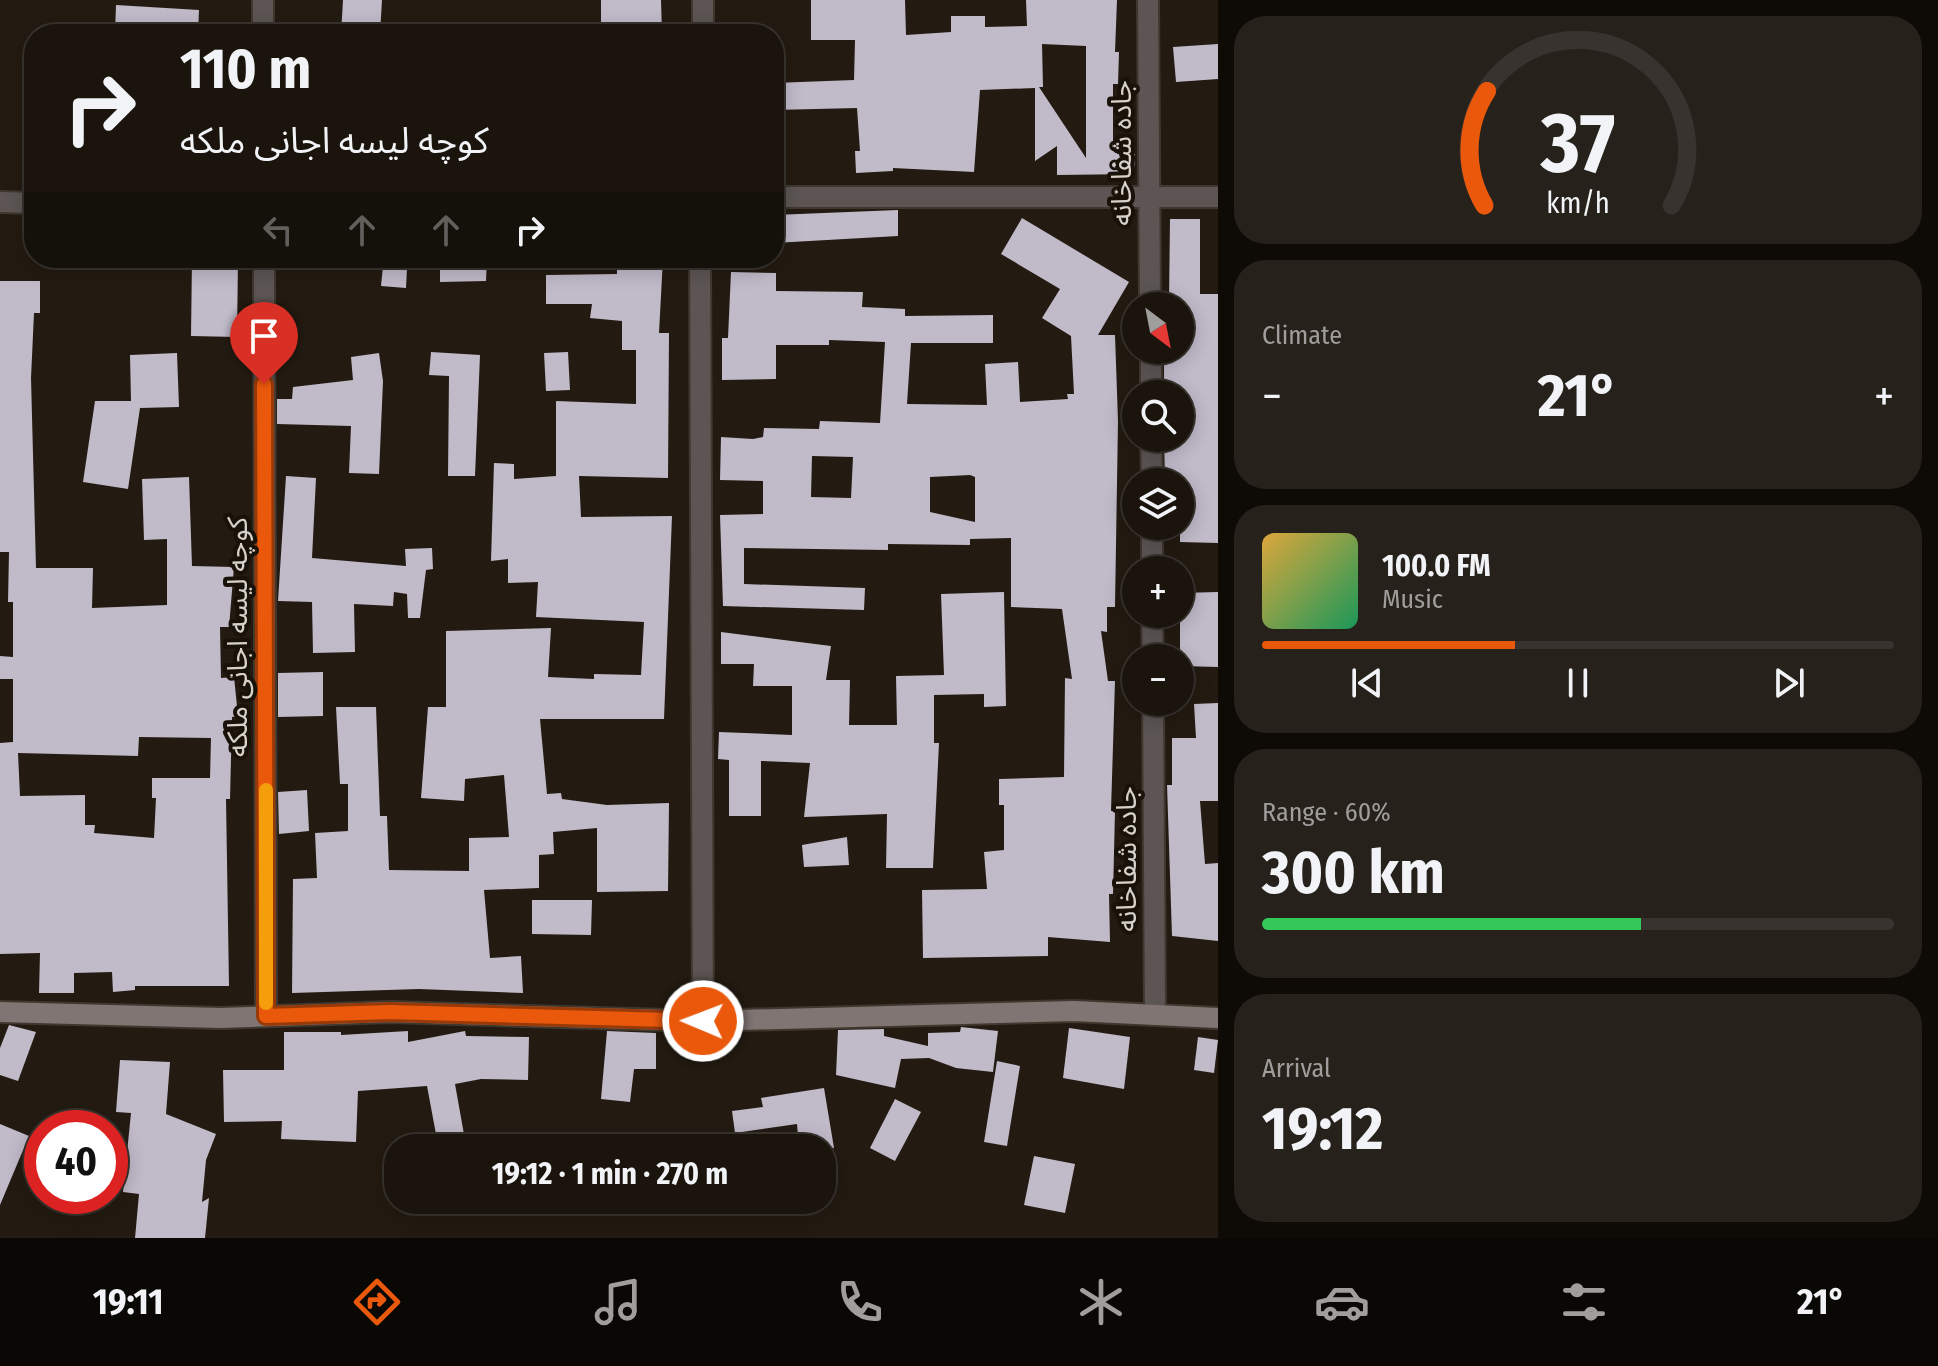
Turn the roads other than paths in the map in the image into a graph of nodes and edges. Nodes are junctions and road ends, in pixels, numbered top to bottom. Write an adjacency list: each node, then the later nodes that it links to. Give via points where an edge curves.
1 (263, 0): 4 (street)
2 (703, 0): 5 (street)
3 (1148, 0): 6 (street, جاده شفاخانه)
4 (263, 24)
5 (703, 24)
6 (1150, 195): 7 (street); 8 (street); 13 (street, جاده شفاخانه)
7 (784, 197)
8 (1218, 197)
9 (0, 202): 10 (street)
10 (24, 203)
11 (264, 268): 17 (street, کوچه لیسه اجانی ملکه)
12 (700, 268): 19 (street)
13 (1150, 292)
14 (1153, 716): 16 (street, جاده شفاخانه)
15 (0, 1012): 17 (street)
16 (1155, 1015): 18 (street); 19 (street, via 1074,1011)
17 (266, 1016): 19 (street, via 390,1012)
18 (1218, 1018)
19 (703, 1021)

